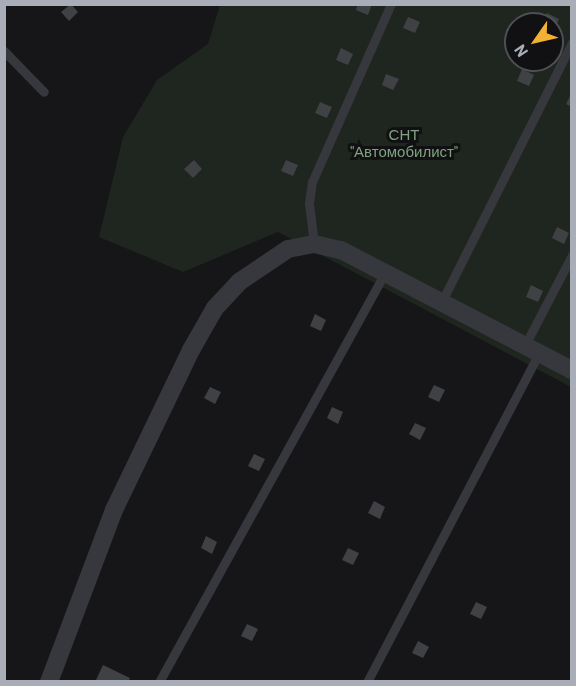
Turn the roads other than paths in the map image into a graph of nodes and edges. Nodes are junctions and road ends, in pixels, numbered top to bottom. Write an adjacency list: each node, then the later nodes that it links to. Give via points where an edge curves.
1 (391, 4): 5 (lane, via 312,182 309,204)
2 (572, 43): 8 (lane)
3 (4, 51): 4 (lane)
4 (44, 92)
5 (314, 244): 7 (street, via 341,250); 11 (street, via 288,249 265,262 238,282 215,308 114,510)
6 (572, 255): 9 (lane)
7 (386, 273): 8 (street); 12 (lane)
8 (442, 301): 9 (street)
9 (532, 349): 10 (street); 13 (lane)
10 (572, 370)
11 (49, 681)
12 (159, 681)
13 (367, 681)

